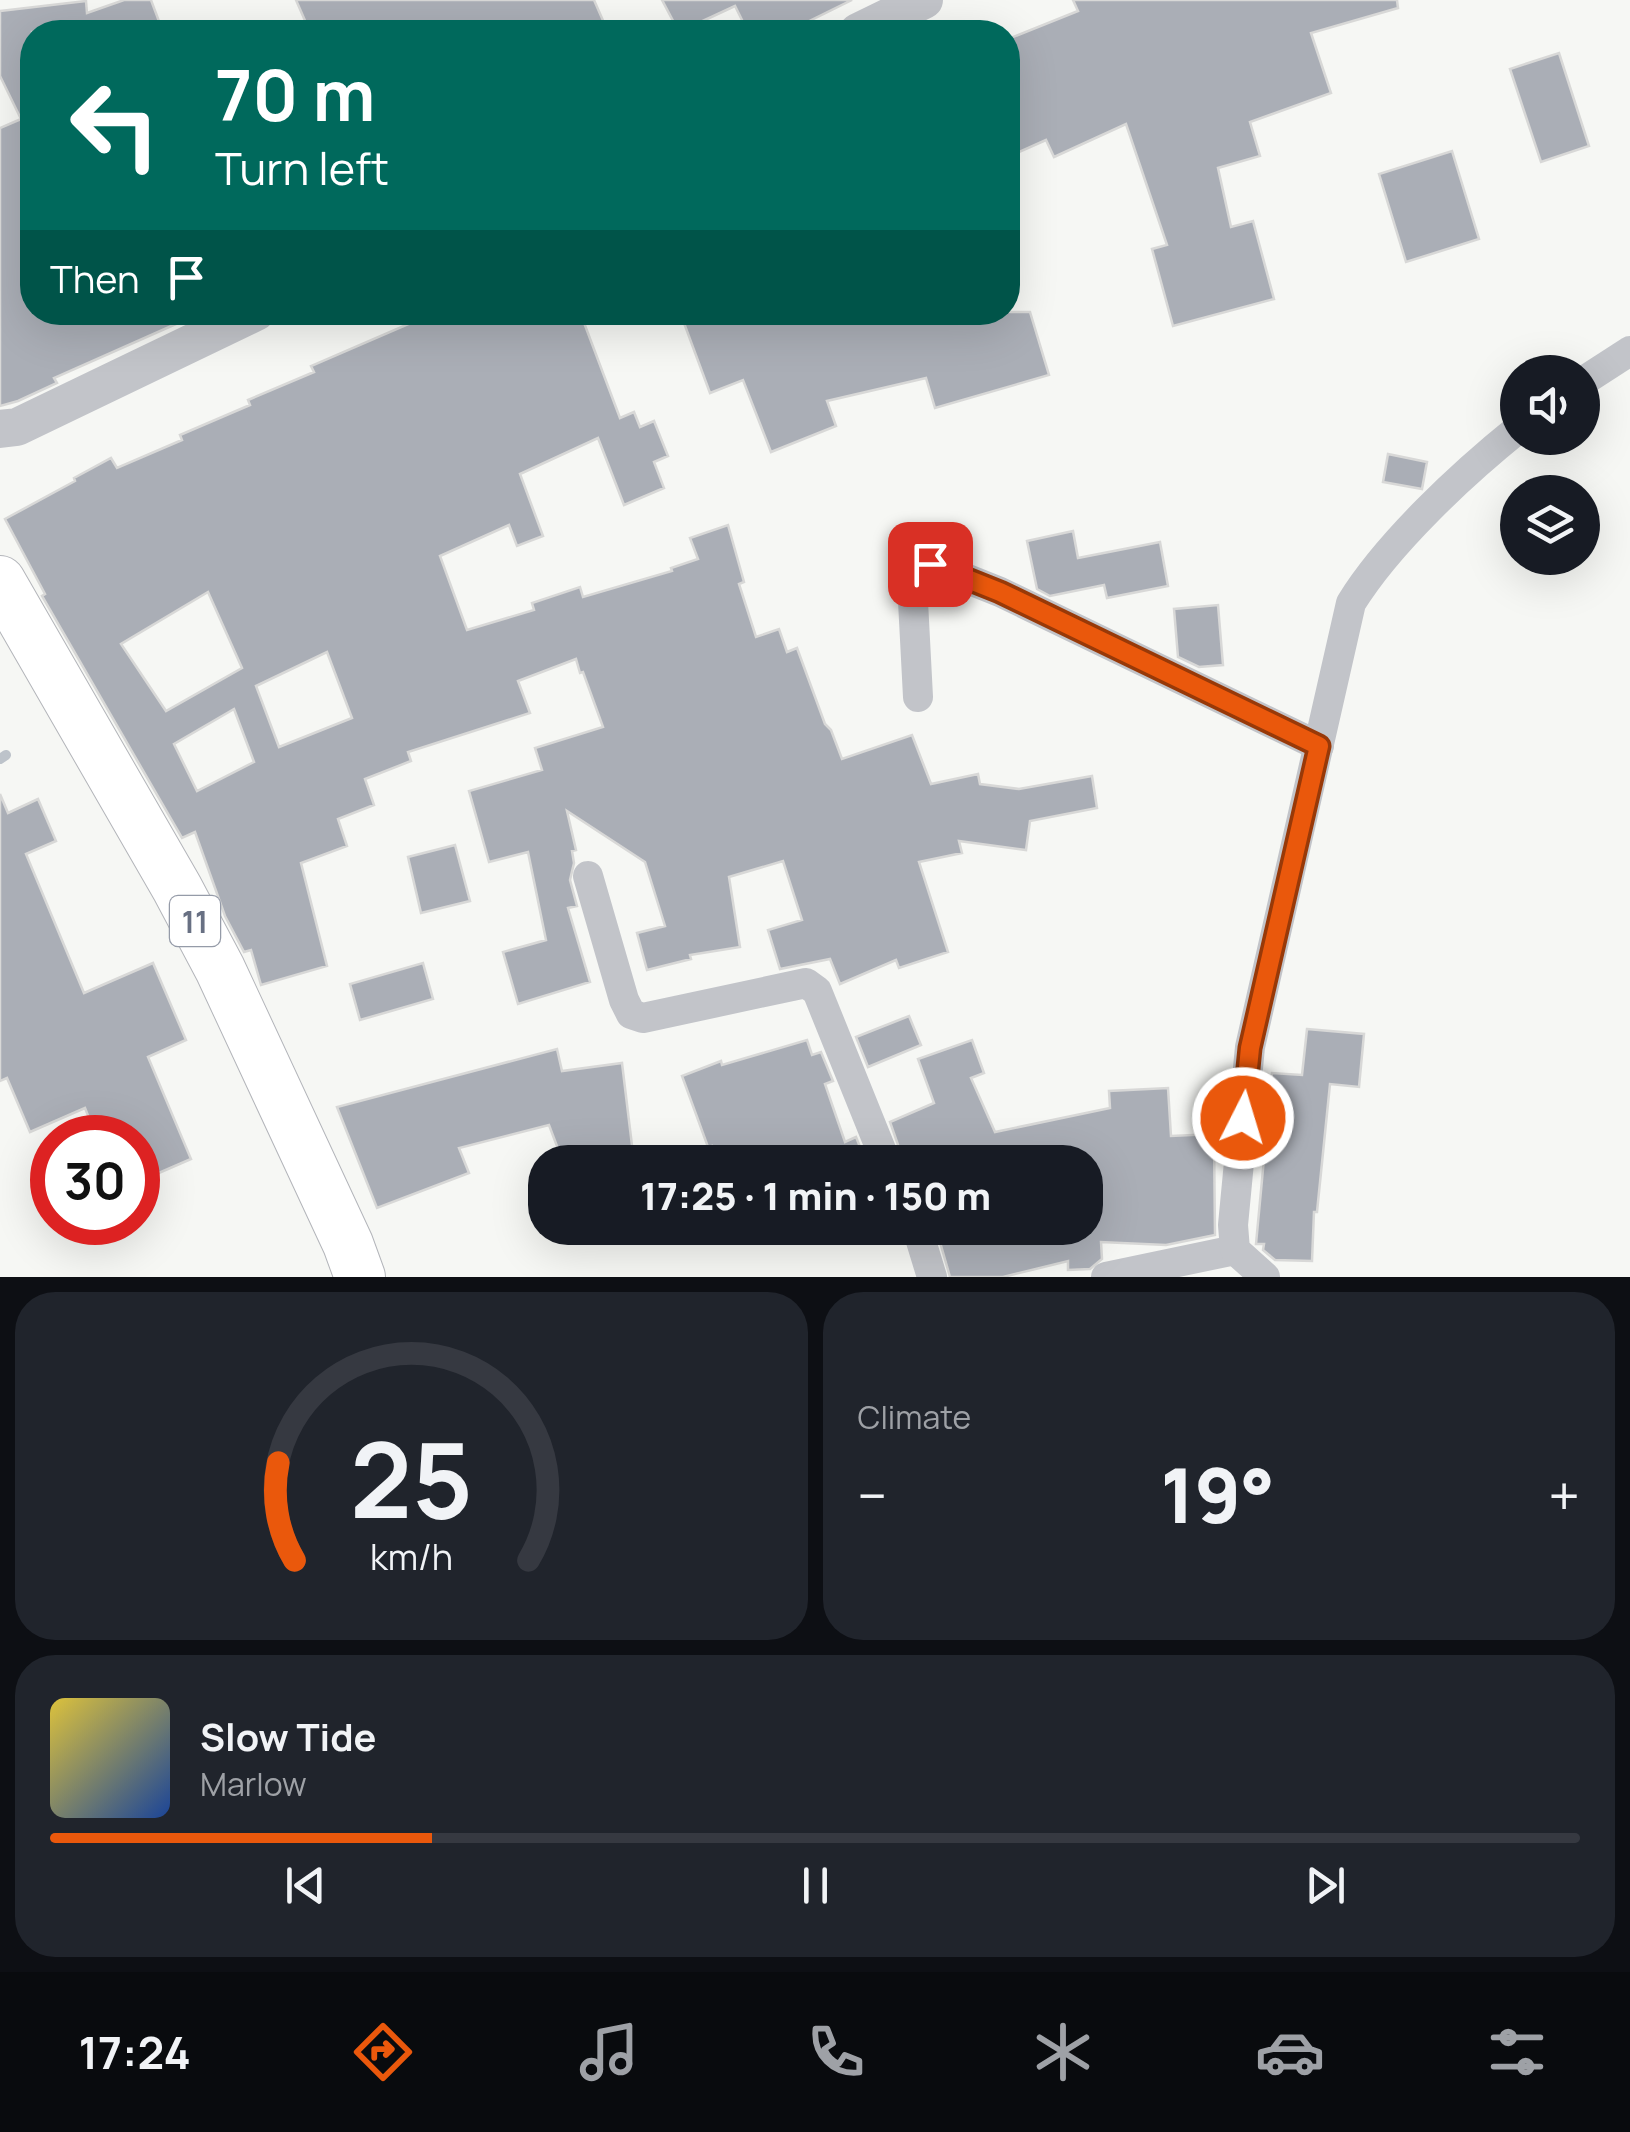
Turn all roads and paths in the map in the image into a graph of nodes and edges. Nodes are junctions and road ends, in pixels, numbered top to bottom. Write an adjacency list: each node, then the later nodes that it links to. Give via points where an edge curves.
1 (924, 0): 2 (street)
2 (883, 20)
3 (229, 325): 6 (street)
4 (1630, 351): 5 (street)
5 (1600, 370)
6 (6, 433)
7 (1500, 446): 10 (street, via 1372,569 1351,603)
8 (0, 581): 15 (highway, 11, via 220,969)
9 (918, 697): 10 (street, via 912,582 930,564)
10 (1319, 746): 14 (street, via 1250,1048)
11 (588, 876): 12 (street, via 632,1014 643,1018 806,983 818,991)
12 (879, 1145)
13 (922, 1245): 16 (street)
14 (1235, 1250): 17 (street); 18 (street)
15 (360, 1277)
16 (932, 1277)
17 (1106, 1277)
18 (1265, 1277)

